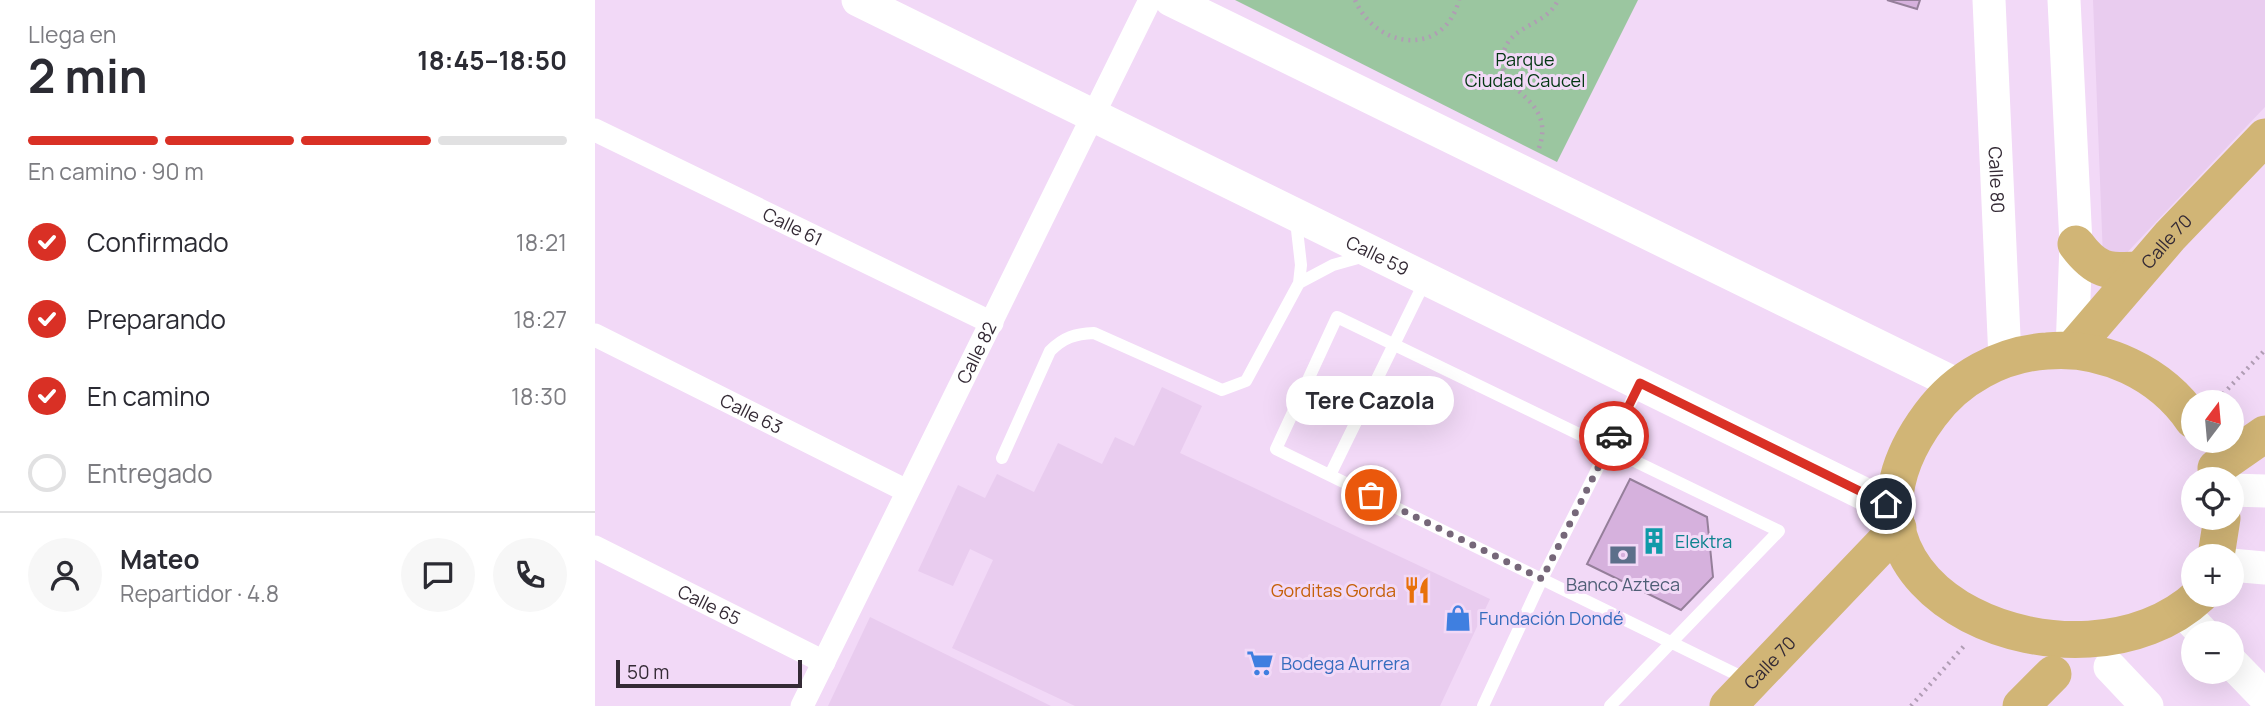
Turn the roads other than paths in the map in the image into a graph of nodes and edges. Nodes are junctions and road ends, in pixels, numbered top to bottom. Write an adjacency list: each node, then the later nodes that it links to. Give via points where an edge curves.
1 (858, 0): 6 (main road, Calle 59)
2 (1150, 0): 6 (street, Calle 82)
3 (1171, 0): 21 (main road)
4 (1989, 0): 19 (main road, Calle 80)
5 (2064, 0): 10 (main road)
6 (1093, 115): 9 (main road, Calle 59); 15 (street, Calle 82)
7 (595, 130): 15 (street, Calle 61)
8 (2265, 137): 12 (main road, Calle 70)
9 (1294, 214): 11 (main road, Calle 59); 14 (lane)
10 (2076, 244): 12 (main road, via 2090,263 2112,272); 18 (main road)
11 (1376, 254): 13 (main road, Calle 59); 14 (lane, via 1333,265)
12 (2140, 270): 18 (main road, Calle 70)
13 (1426, 278): 17 (lane); 20 (main road, Calle 59)
14 (1299, 283): 25 (lane, via 1246,381 1222,390 1108,337 1094,333 1061,339 1050,351)
15 (992, 323): 29 (street, Calle 82)
16 (595, 335): 29 (street, Calle 63)
17 (1394, 344): 24 (lane); 27 (lane); 27 (lane, via 1337,317 1276,449)
18 (2072, 350): 19 (main road); 22 (main road, via 2107,357 2144,374)
19 (2005, 359): 21 (main road)
20 (1640, 383): 24 (lane); 31 (main road, Calle 59)
21 (1958, 385): 31 (main road, via 1920,428 1907,454)
22 (2181, 405)
23 (2265, 434): 26 (main road)
24 (1608, 448): 35 (lane); 37 (lane, via 1779,531)
25 (1002, 458)
26 (2222, 467)
27 (1330, 475): 35 (lane)
28 (2244, 482): 30 (main road)
29 (907, 491): 38 (street, Calle 82)
30 (2265, 491)
31 (1897, 519): 40 (main road, via 1902,551 1919,594 1948,630 1987,656); 42 (main road, Calle 70)
32 (595, 547): 38 (street, Calle 65)
33 (2244, 566): 34 (main road)
34 (2265, 568)
35 (1542, 579): 37 (lane); 45 (lane)
36 (2196, 614): 39 (main road)
37 (1672, 642): 42 (lane); 46 (lane)
38 (824, 662): 44 (street, Calle 82)
39 (2110, 667): 40 (main road); 48 (main road)
40 (2053, 674): 47 (main road)
41 (2244, 675): 43 (main road)
42 (1740, 694)
43 (2265, 697)
44 (802, 706)
45 (1483, 706)
46 (1610, 706)
47 (2021, 706)
48 (2147, 706)

